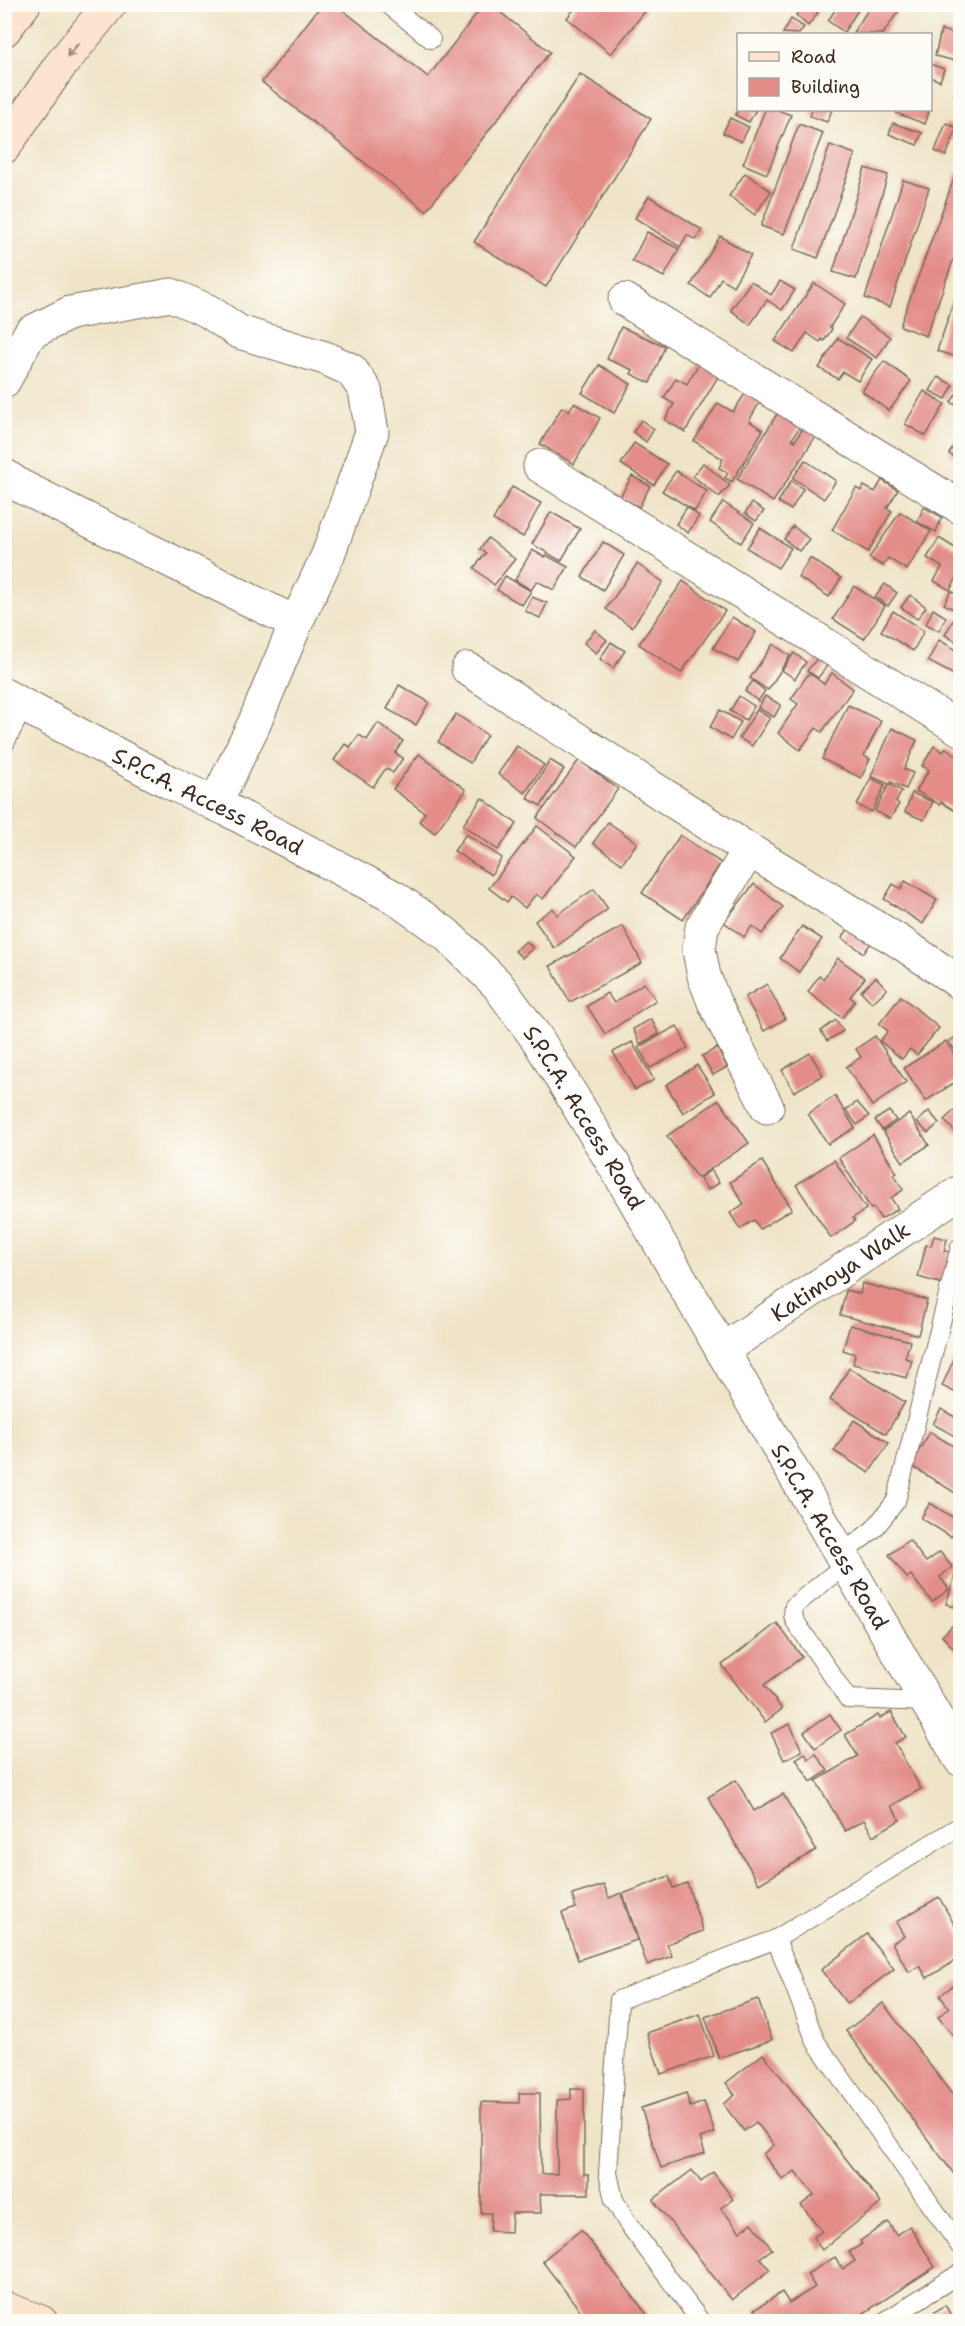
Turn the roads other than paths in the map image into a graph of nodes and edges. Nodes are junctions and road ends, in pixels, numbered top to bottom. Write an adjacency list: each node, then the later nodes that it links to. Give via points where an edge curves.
1 (24, 4): 4 (main road)
2 (110, 4): 6 (main road, one-way to 6, via 59,67)
3 (388, 4): 5 (lane)
4 (4, 30)
5 (431, 39)
6 (4, 147)
7 (625, 300): 11 (street)
8 (4, 381): 12 (street, via 30,333 70,313 171,295 208,311 239,332 325,358 351,370 365,390 372,432 328,555)
9 (540, 466): 15 (street)
10 (4, 476): 12 (street)
11 (960, 507)
12 (296, 623): 17 (street)
13 (468, 669): 18 (street)
14 (14, 700): 16 (lane); 17 (street, S.P.C.A. Access Road)
15 (960, 729)
16 (4, 744)
17 (215, 804): 23 (street, S.P.C.A. Access Road, via 394,897 446,934 497,984 538,1040)
18 (749, 850): 19 (street); 20 (street, via 702,927 699,950 714,1002)
19 (960, 983)
20 (767, 1107)
21 (960, 1192): 23 (street, Katimoya Walk)
22 (960, 1247): 24 (lane, via 896,1501)
23 (722, 1350): 24 (street, S.P.C.A. Access Road)
24 (845, 1558): 25 (street, S.P.C.A. Access Road); 25 (lane, via 794,1606 795,1621 848,1699)
25 (928, 1702): 26 (street, S.P.C.A. Access Road)
26 (959, 1752)
27 (960, 1826): 28 (lane)
28 (776, 1939): 29 (lane, via 816,2042); 33 (lane, via 619,2001 608,2173 614,2200)
29 (960, 2246)
30 (960, 2273): 34 (lane)
31 (4, 2307): 32 (main road)
32 (41, 2322)
33 (701, 2322)
34 (884, 2322)

